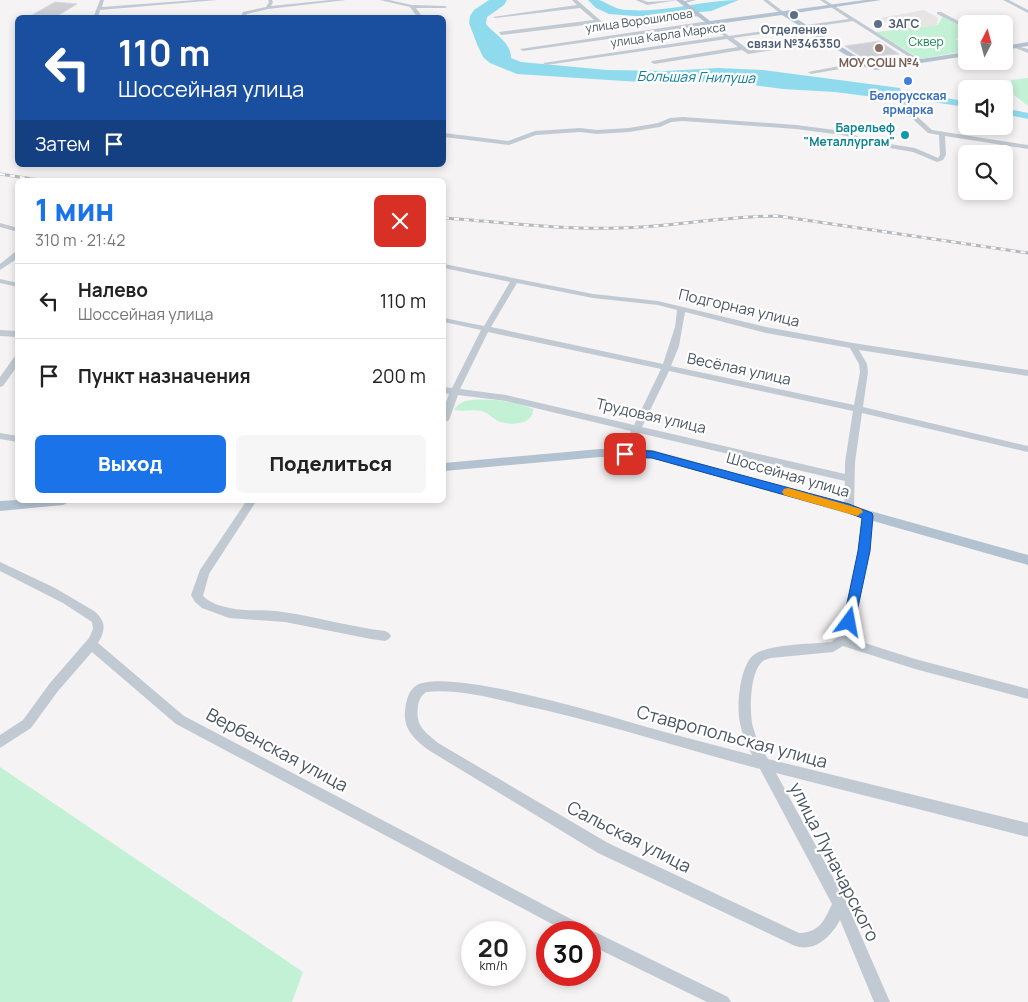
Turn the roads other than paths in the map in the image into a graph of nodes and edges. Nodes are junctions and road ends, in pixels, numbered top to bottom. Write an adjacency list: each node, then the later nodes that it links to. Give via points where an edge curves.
1 (102, 0): 19 (street)
2 (215, 0): 19 (street)
3 (270, 0): 18 (street)
4 (344, 0): 18 (street)
5 (382, 0): 14 (street)
6 (574, 0): 15 (street)
7 (694, 0): 13 (street)
8 (765, 0): 21 (street)
9 (822, 0): 16 (street)
10 (878, 0): 16 (main road, улица Ворошилова)
11 (1005, 0): 20 (street)
12 (639, 1): 13 (street, via 646,4)
13 (679, 1): 23 (main road)
14 (412, 6): 17 (street); 26 (street)
15 (581, 6): 27 (street); 29 (street)
16 (831, 6): 21 (main road, улица Ворошилова); 28 (street)
17 (445, 7)
18 (268, 8): 25 (street)
19 (98, 9): 24 (street)
20 (1028, 12)
21 (783, 13): 30 (main road, улица Ворошилова); 33 (main road)
22 (940, 13): 31 (street)
23 (697, 14): 30 (main road); 32 (street)
24 (95, 15)
25 (244, 15)
26 (419, 15)
27 (495, 17)
28 (852, 20): 33 (street, улица Карла Маркса); 48 (street)
29 (597, 21): 32 (street); 34 (street)
30 (709, 23): 35 (street, улица Ворошилова); 37 (street)
31 (958, 23)
32 (604, 26): 36 (street)
33 (804, 26): 37 (street, улица Карла Маркса); 39 (main road)
34 (501, 33)
35 (628, 34): 36 (street, улица Ворошилова); 38 (street)
36 (615, 36): 44 (street, улица Ворошилова)
37 (727, 36): 43 (street); 45 (street, улица Карла Маркса)
38 (633, 39)
39 (826, 40): 43 (street, via 748,52); 51 (main road)
40 (639, 44): 45 (street)
41 (1028, 44): 42 (main road)
42 (1015, 46): 46 (street)
43 (743, 48): 49 (street)
44 (522, 49)
45 (644, 49): 50 (street, улица Карла Маркса)
46 (1028, 51)
47 (958, 55): 48 (main road)
48 (919, 61): 51 (main road, via 876,68)
49 (654, 62)
50 (546, 63)
51 (861, 64): 52 (street)
52 (811, 72)
53 (904, 98): 54 (street, via 906,110 926,130)
54 (942, 133): 55 (street, via 942,158 937,160 908,148 862,142 843,133 683,119 629,130 535,133 509,143); 56 (street)
55 (446, 135)
56 (1028, 147)
57 (0, 225): 58 (street)
58 (15, 229)
59 (15, 256): 61 (street)
60 (446, 266): 62 (street, Подгорная улица)
61 (0, 268)
62 (515, 280): 65 (street, Подгорная улица, via 594,296 638,299); 67 (street)
63 (0, 281): 64 (street)
64 (15, 284)
65 (681, 308): 70 (street, Подгорная улица, via 766,330); 72 (street, via 681,321)
66 (446, 320): 67 (street, Весёлая улица)
67 (486, 329): 72 (street, Весёлая улица); 75 (street)
68 (0, 333): 69 (street)
69 (15, 334)
70 (853, 346): 73 (street, Подгорная улица); 77 (street, via 864,372)
71 (15, 362): 74 (street)
72 (666, 367): 77 (street, Весёлая улица); 78 (street)
73 (1028, 373)
74 (0, 384)
75 (448, 391): 76 (street); 78 (street, Трудовая улица, via 506,398)
76 (446, 406)
77 (860, 409): 81 (street, Весёлая улица); 84 (street)
78 (635, 427): 82 (street); 84 (street, Трудовая улица)
79 (0, 436): 80 (street)
80 (15, 438)
81 (1028, 449)
82 (625, 454): 83 (main road, Шоссейная улица, via 600,453); 88 (main road, Шоссейная улица, via 652,454)
83 (446, 467)
84 (850, 479): 88 (street)
85 (32, 503): 87 (main road)
86 (250, 503): 92 (street, via 204,573 196,595 199,601 229,613 271,615)
87 (0, 506)
88 (849, 509): 89 (main road, Шоссейная улица)
89 (868, 516): 90 (main road, Шоссейная улица); 93 (street, via 852,610)
90 (1028, 560)
91 (0, 566): 94 (street, via 96,618 99,627)
92 (385, 636)
93 (842, 641): 95 (street); 98 (street, улица Луначарского, via 833,647 771,653 755,661 751,669 745,717 752,742)
94 (91, 644): 97 (street, via 27,724); 101 (street, Вербенская улица, via 180,720)
95 (1028, 694)
96 (411, 712): 98 (street, Ставропольская улица, via 413,698 419,691 453,687 517,697); 100 (street, Сальская улица, via 410,719 423,738 513,796 603,848 764,926 798,940 809,941 821,936)
97 (0, 742)
98 (766, 765): 99 (street, Ставропольская улица); 100 (street, улица Луначарского)
99 (1028, 830)
100 (840, 904): 104 (street, улица Луначарского)
101 (560, 921)
102 (601, 942): 103 (street)
103 (723, 1002)
104 (882, 1002)

